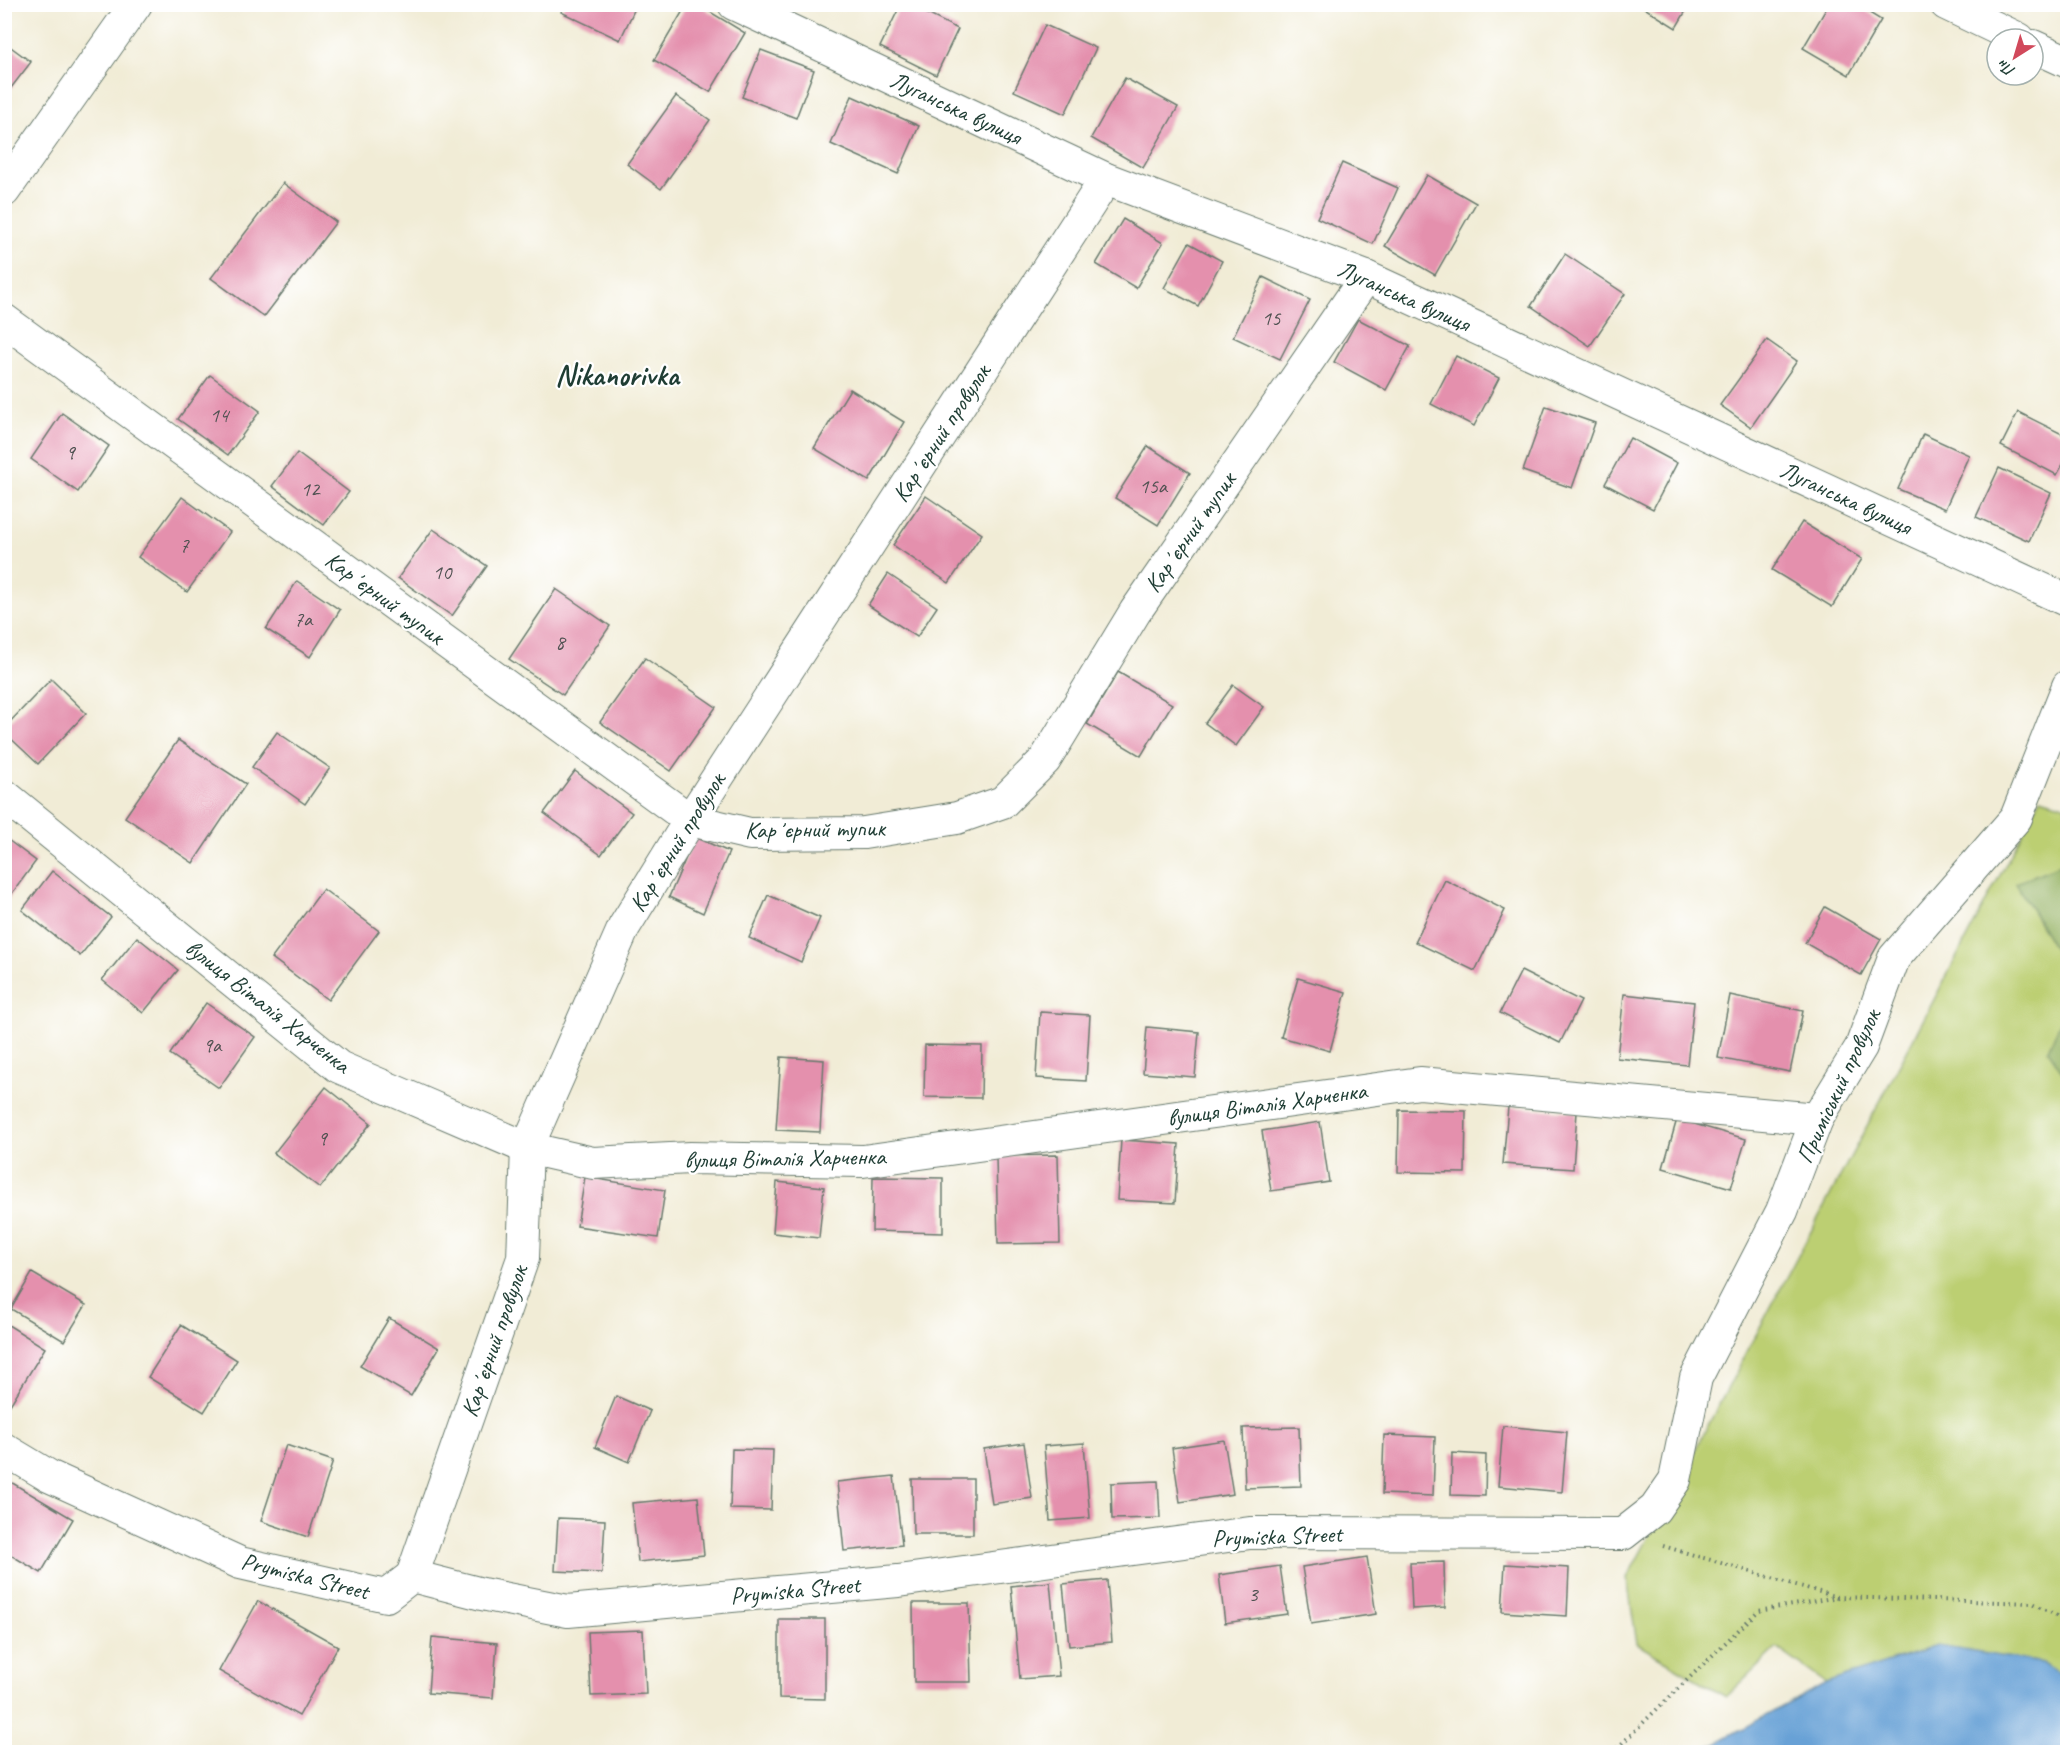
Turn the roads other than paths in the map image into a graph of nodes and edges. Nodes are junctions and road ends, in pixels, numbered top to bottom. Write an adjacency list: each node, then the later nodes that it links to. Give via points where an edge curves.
1 (136, 4): 8 (street)
2 (734, 4): 7 (street, Луганська вулиця)
3 (1946, 4): 4 (street)
4 (1994, 27)
5 (2045, 52): 6 (street)
6 (2067, 62)
7 (1106, 179): 9 (street, Луганська вулиця); 14 (street, Карʼєрний провулок)
8 (7, 182)
9 (1366, 277): 11 (street, Луганська вулиця); 14 (street, Карʼєрний тупик, via 1135,612 1046,760 1003,802 957,818 864,833 750,834)
10 (4, 320): 14 (street, Карʼєрний тупик)
11 (2067, 601)
12 (2067, 686): 15 (street, Приміський провулок, via 2016,818 1894,958 1861,1047)
13 (4, 795): 16 (street, вулиця Віталія Харченка, via 339,1067)
14 (690, 820): 16 (street, Карʼєрний провулок, via 624,927)
15 (1817, 1119): 16 (street, вулиця Віталія Харченка, via 1420,1083 864,1161 690,1158 593,1163); 18 (street, Приміський провулок, via 1782,1211 1696,1378 1674,1480 1655,1509)
16 (527, 1148): 19 (street, Карʼєрний провулок, via 523,1258)
17 (4, 1449): 19 (street, Prymiska Street, via 49,1476 240,1563 386,1596)
18 (1623, 1534): 19 (street, Prymiska Street, via 1250,1533 897,1581 568,1611)
19 (412, 1576)

